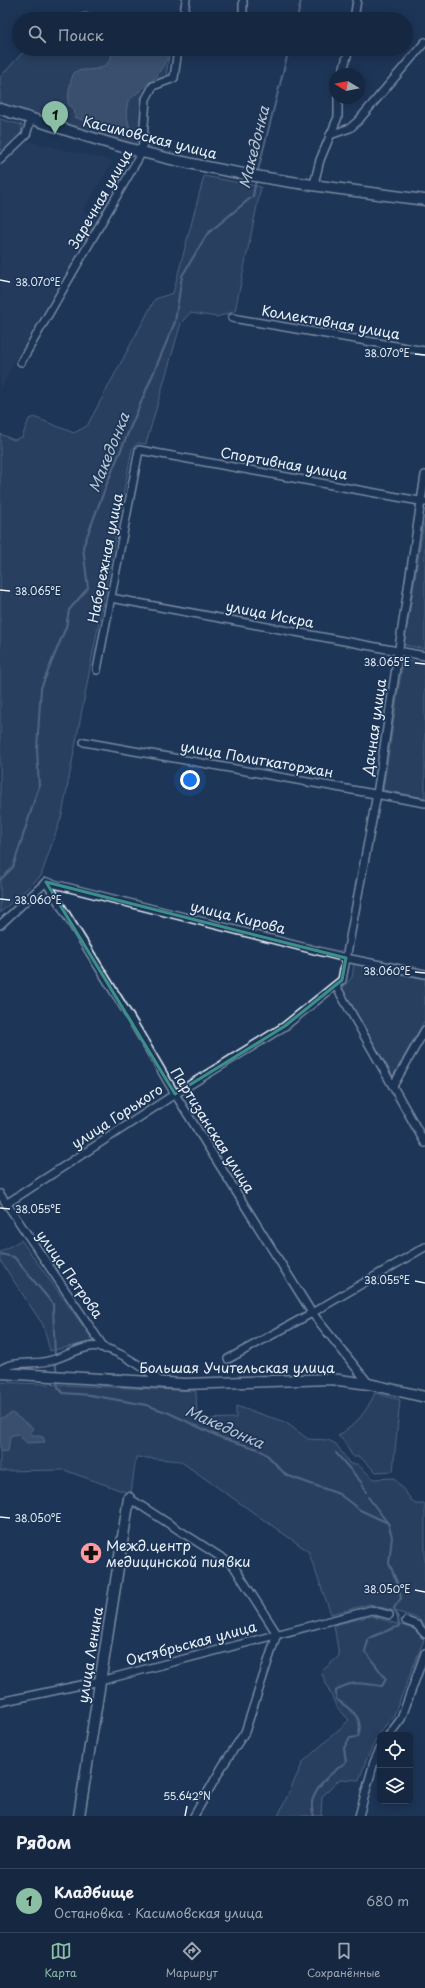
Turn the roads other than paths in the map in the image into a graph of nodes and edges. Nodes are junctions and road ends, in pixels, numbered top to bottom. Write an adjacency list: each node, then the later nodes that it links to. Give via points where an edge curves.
1 (186, 0): 4 (street)
2 (243, 0): 5 (street)
3 (357, 0): 6 (street)
4 (184, 12)
5 (243, 12)
6 (355, 12)
7 (425, 42): 14 (street, via 358,121 350,128)
8 (177, 56): 15 (street, Заречная улица, via 174,78 153,86 146,99)
9 (347, 56): 10 (street)
10 (344, 68)
11 (338, 104): 14 (street, via 338,116)
12 (0, 109): 13 (main road, Касимовская улица)
13 (31, 119): 15 (main road, Касимовская улица); 16 (street, via 26,135)
14 (330, 135): 17 (street)
15 (142, 152): 17 (main road, Касимовская улица, via 248,174); 21 (street, Заречная улица)
16 (0, 160)
17 (314, 184): 18 (main road, Касимовская улица)
18 (425, 200)
19 (232, 318): 20 (street, Коллективная улица)
20 (425, 351)
21 (21, 362)
22 (139, 450): 24 (street, Спортивная улица); 25 (street, Набережная улица)
23 (425, 475): 24 (street, Дачная улица)
24 (423, 502): 26 (street, Дачная улица)
25 (111, 598): 26 (street, улица Искра); 28 (street, Набережная улица)
26 (398, 652): 27 (street, улица Искра); 30 (street, Дачная улица)
27 (425, 656)
28 (97, 670)
29 (84, 742): 30 (street, улица Политкаторжан)
30 (377, 794): 31 (street, улица Политкаторжан); 34 (street, Дачная улица)
31 (425, 803)
32 (46, 882): 33 (street); 34 (street, улица Кирова); 39 (street, Партизанская улица)
33 (0, 925)
34 (346, 958): 35 (street, улица Кирова); 36 (street, улица Горького, via 342,980)
35 (425, 974)
36 (336, 986): 38 (street); 39 (street, улица Горького, via 285,1026)
37 (425, 1030): 38 (street)
38 (393, 1086): 40 (street)
39 (175, 1094): 42 (street, улица Горького); 44 (street, Партизанская улица)
40 (425, 1143)
41 (0, 1194): 42 (street, улица Петрова)
42 (6, 1204): 45 (street, улица Петрова)
43 (425, 1247): 44 (street)
44 (312, 1313): 46 (street); 50 (street, Партизанская улица)
45 (105, 1349): 47 (street, via 91,1347 47,1361 17,1364); 49 (street, via 134,1361)
46 (228, 1359)
47 (0, 1370)
48 (0, 1373): 49 (main road, Большая Учительская улица)
49 (162, 1383): 50 (main road, Большая Учительская улица, via 331,1379)
50 (369, 1384): 51 (main road, Большая Учительская улица)
51 (425, 1397)
52 (129, 1498): 55 (street, via 233,1565); 58 (main road, улица Ленина)
53 (389, 1615): 55 (street, Октябрьская улица, via 371,1610)
54 (406, 1621): 56 (street, via 417,1625)
55 (277, 1634): 58 (street, Октябрьская улица); 63 (street, via 245,1732)
56 (425, 1634)
57 (425, 1653): 60 (street, via 401,1719)
58 (100, 1681): 59 (street, Октябрьская улица); 62 (main road, улица Ленина)
59 (0, 1702)
60 (391, 1732)
61 (377, 1756): 64 (street)
62 (79, 1816)
63 (194, 1816)
64 (359, 1816)

